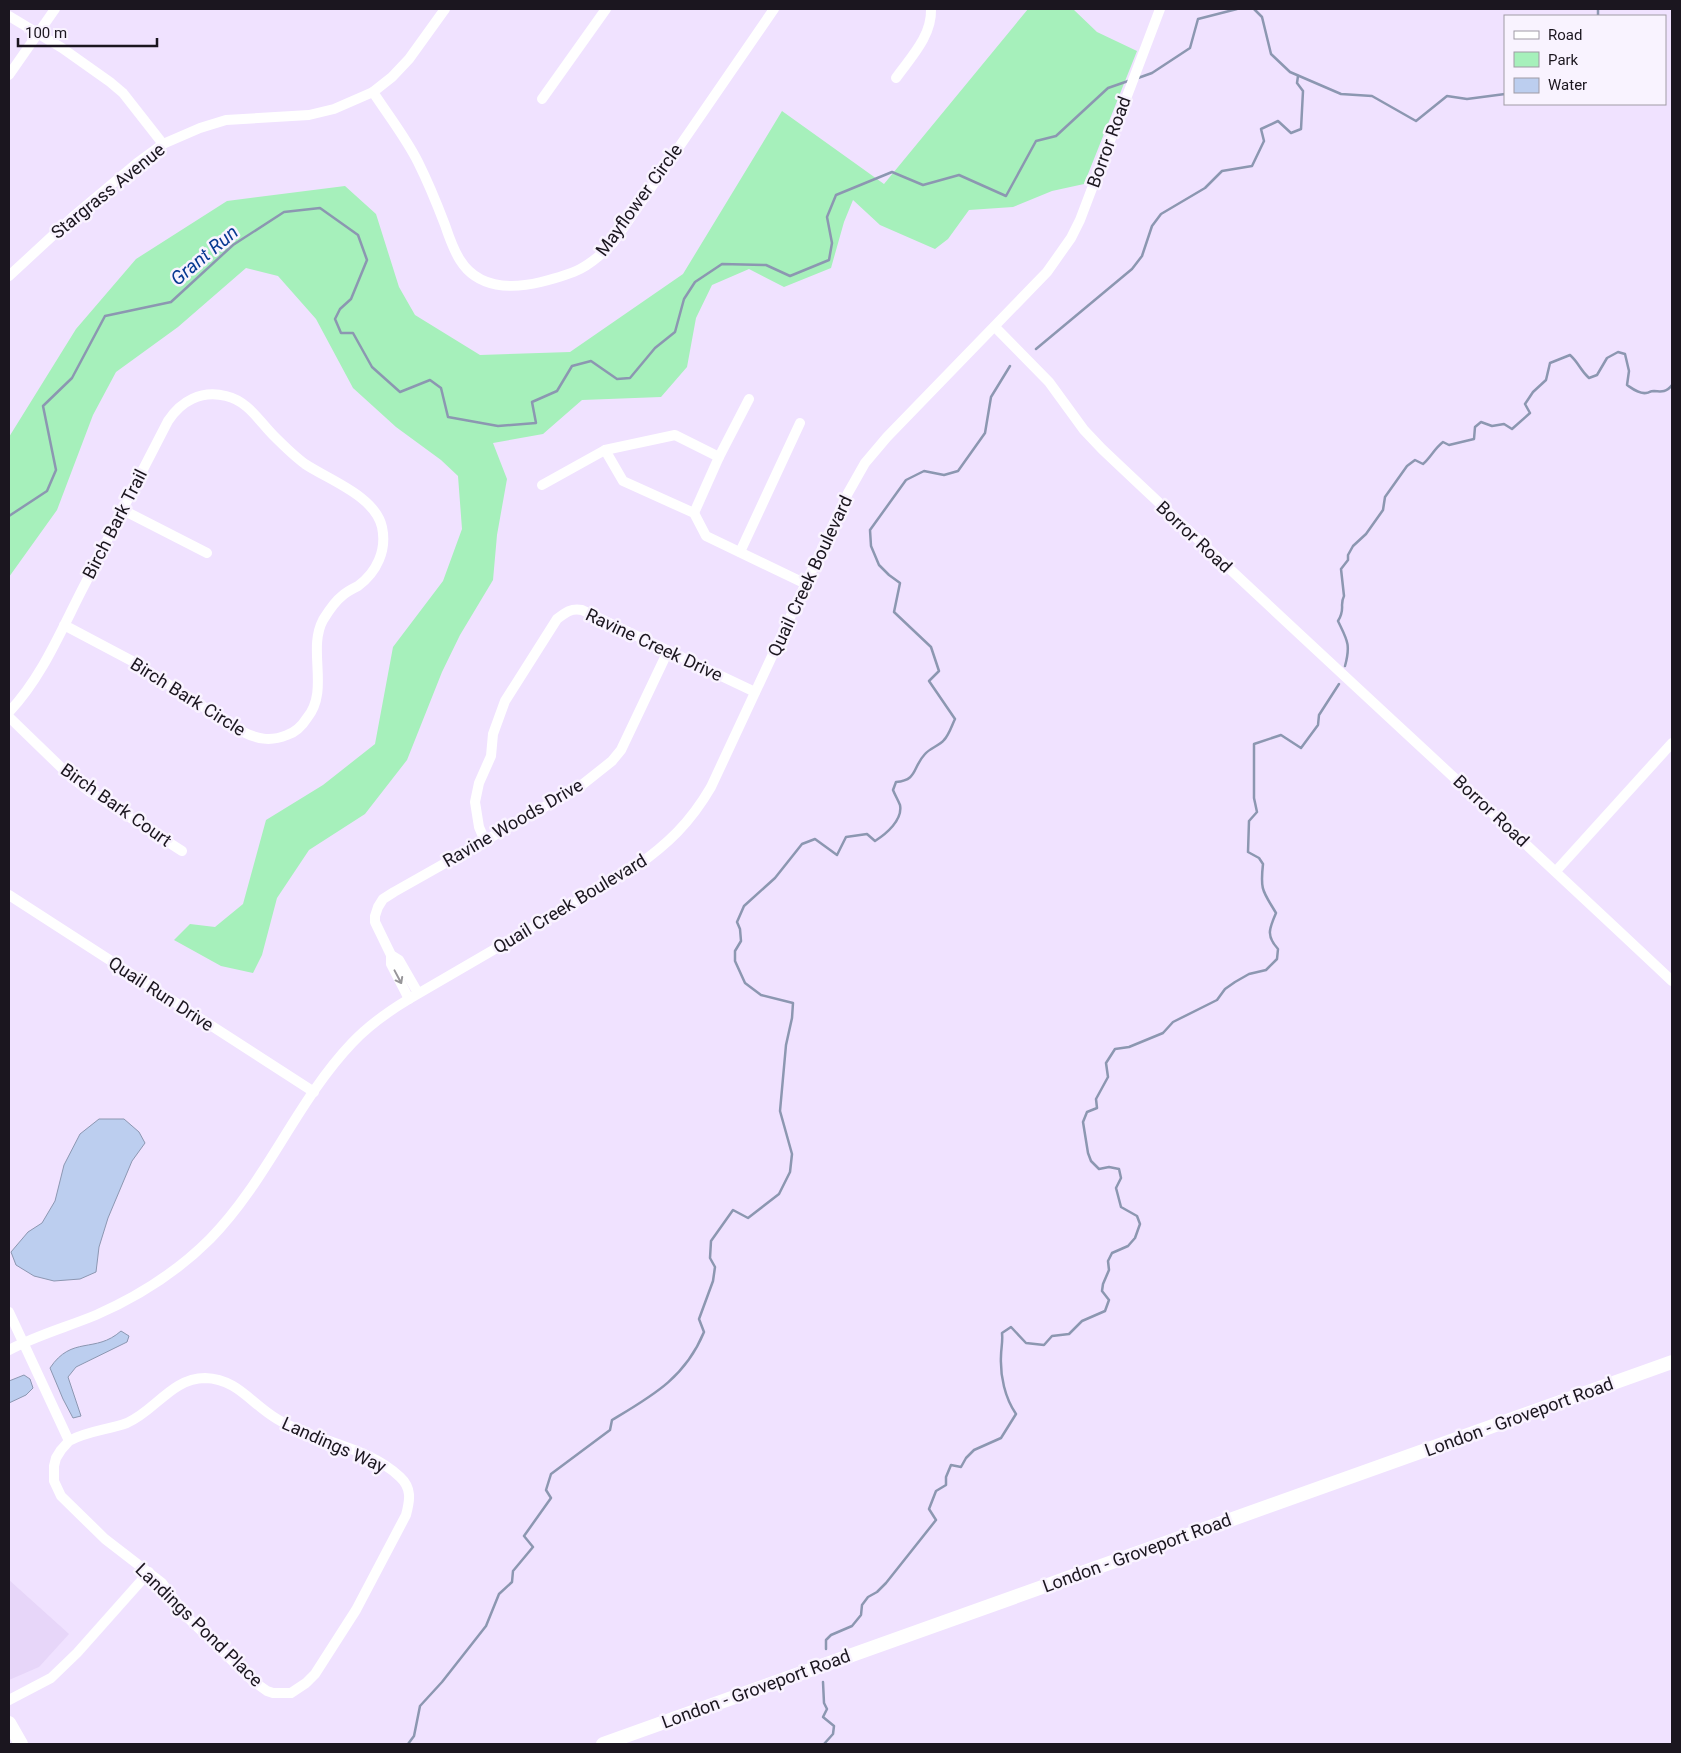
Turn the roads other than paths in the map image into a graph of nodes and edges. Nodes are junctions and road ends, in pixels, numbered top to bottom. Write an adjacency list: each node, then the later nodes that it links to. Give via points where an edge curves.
1 (55, 9): 8 (street)
2 (446, 9): 11 (street, Stargrass Avenue, via 409,59)
3 (606, 9): 12 (street)
4 (774, 9): 11 (street, Mayflower Circle, via 613,242 595,261 573,273 526,285 485,282 463,265 450,242 418,162)
5 (930, 9): 10 (street, via 930,26)
6 (1160, 9): 15 (street, Borror Road, via 1071,238 1047,272)
7 (9, 16): 8 (street)
8 (39, 32): 9 (street); 13 (street, via 123,93)
9 (9, 75)
10 (896, 78)
11 (373, 92): 13 (street, Stargrass Avenue, via 308,115 226,120)
12 (542, 99)
13 (163, 144): 14 (street, Stargrass Avenue, via 82,210)
14 (9, 276)
15 (995, 327): 26 (street, Quail Creek Boulevard, via 865,463); 35 (street, Borror Road, via 1049,382 1102,449 1293,630)
16 (749, 399): 20 (street)
17 (253, 413): 22 (street, Birch Bark Trail, via 239,401 224,395 198,396 186,402 168,421); 27 (street, Birch Bark Circle, via 305,463 366,502 376,512 384,538 378,564 370,576 341,596 322,621 318,635 316,700 304,724 280,738 253,737 132,661)
18 (800, 423): 24 (street)
19 (605, 450): 20 (street, via 675,435); 21 (street); 23 (street, via 623,481)
20 (719, 457): 23 (street)
21 (542, 485)
22 (123, 510): 25 (street); 27 (street, Birch Bark Trail)
23 (694, 513): 24 (street, via 706,536)
24 (740, 552): 26 (street)
25 (207, 553)
26 (806, 584): 29 (street, Quail Creek Boulevard)
27 (64, 625): 30 (street, Birch Bark Trail, via 34,681)
28 (668, 651): 29 (street, Ravine Creek Drive); 33 (street, Ravine Woods Drive, via 621,750 612,760 578,788); 33 (street, Ravine Creek Drive, via 582,610 566,611 557,619 505,701 493,734 490,756 474,802)
29 (755, 692): 38 (street, Quail Creek Boulevard, via 701,804 660,849 634,868)
30 (9, 712)
31 (9, 716): 34 (street, Birch Bark Court, via 71,777)
32 (1672, 743): 35 (street)
33 (485, 841): 38 (street, Ravine Woods Drive, via 394,892 378,907 375,922 391,955 399,960)
34 (182, 851)
35 (1556, 871): 37 (street, Borror Road)
36 (9, 895): 39 (street, Quail Run Drive)
37 (1672, 981)
38 (413, 996): 39 (street, Quail Creek Boulevard, via 389,1011 352,1043)
39 (314, 1092): 41 (street, Quail Creek Boulevard, via 231,1216 187,1260 126,1301)
40 (9, 1312): 41 (street)
41 (23, 1342): 42 (street, Quail Creek Boulevard); 44 (street)
42 (9, 1350)
43 (1672, 1362): 50 (main road, London - Groveport Road)
44 (69, 1441): 45 (street, Landings Pond Place, via 54,1466 54,1481 62,1496 105,1540); 46 (street, Landings Way, via 128,1422 181,1384 212,1379 243,1391 275,1418 384,1464 401,1478 411,1495 406,1515 356,1610 320,1668)
45 (149, 1572): 46 (street, Landings Pond Place, via 171,1593 188,1618 253,1681 273,1693); 47 (street, via 51,1678)
46 (291, 1693)
47 (9, 1700)
48 (9, 1723): 49 (main road)
49 (21, 1744)
50 (603, 1744)

